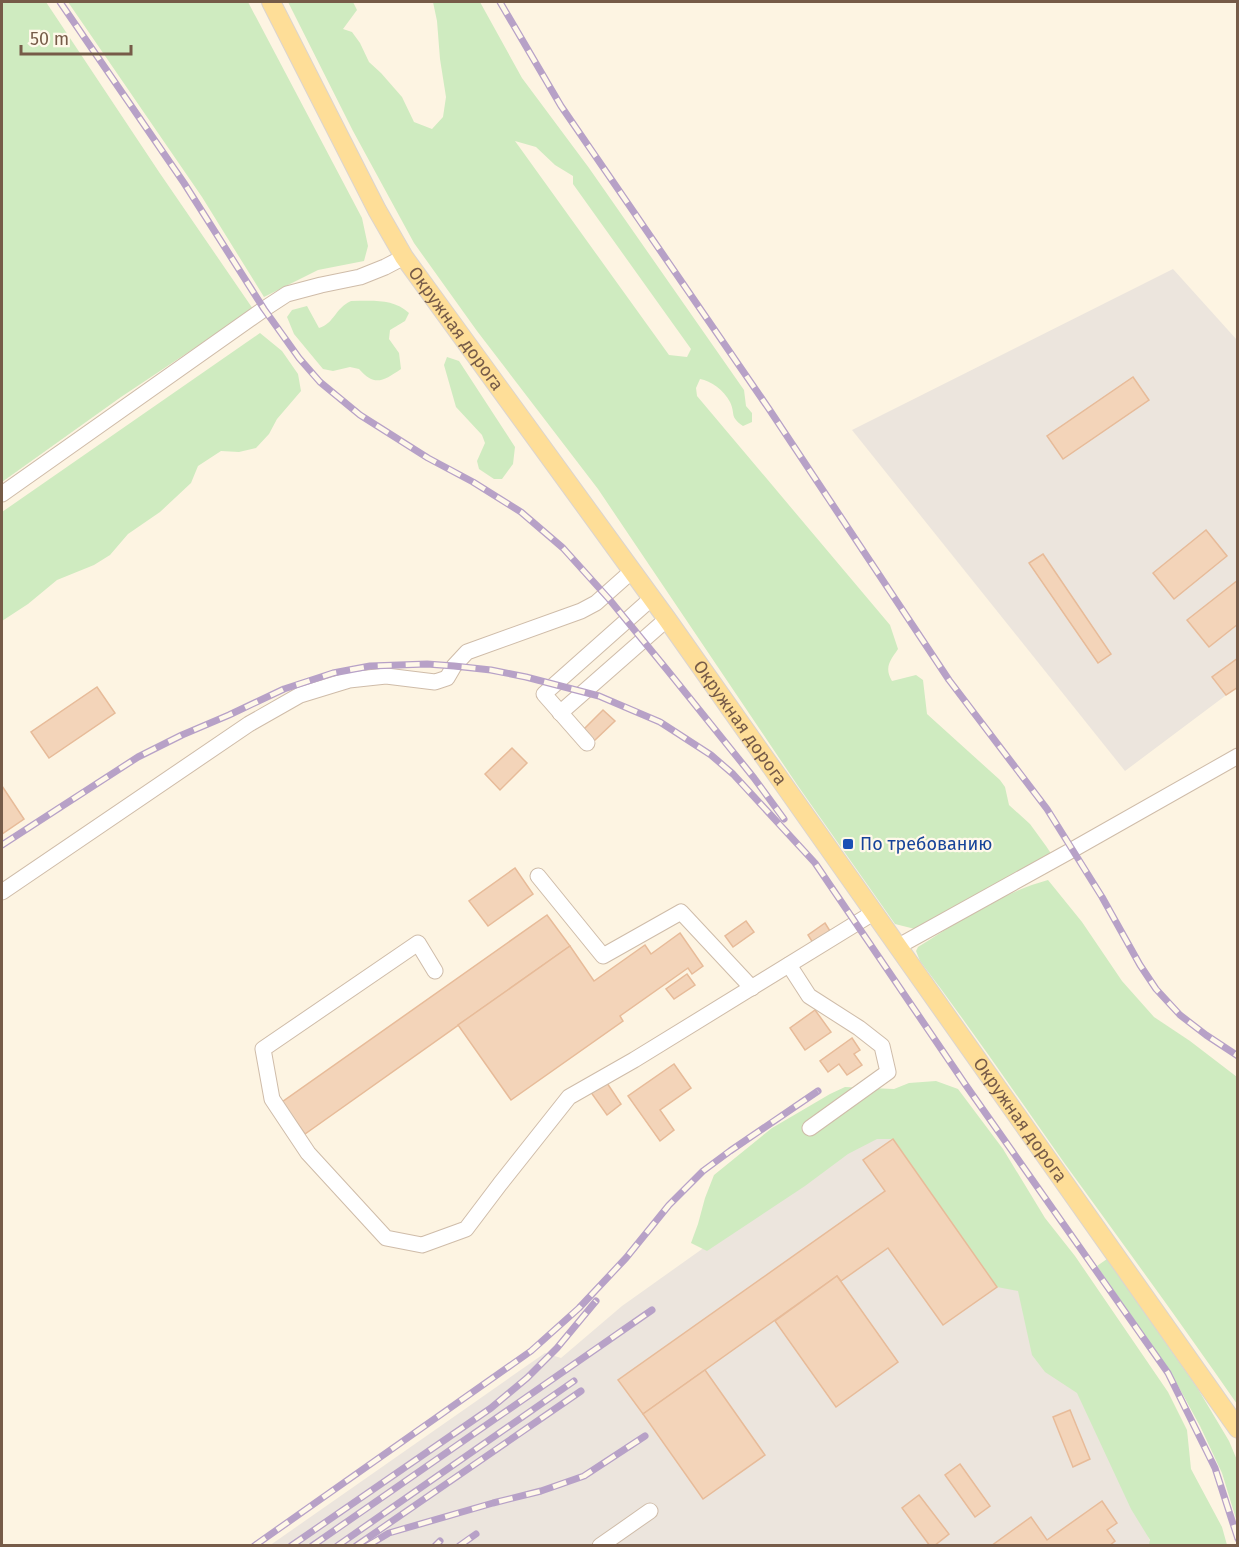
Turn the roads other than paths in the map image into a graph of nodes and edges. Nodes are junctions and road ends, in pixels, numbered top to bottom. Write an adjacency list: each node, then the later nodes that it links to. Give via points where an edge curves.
1 (271, 2): 2 (main road, Окружная дорога, via 376,210)
2 (404, 257): 3 (street, via 360,277 287,294); 4 (main road, Окружная дорога)
3 (2, 494)
4 (632, 571): 5 (main road, Окружная дорога); 11 (street, via 596,603 580,611 467,652 447,678 435,681 386,676 349,680 300,695 249,724)
5 (652, 598): 6 (main road, Окружная дорога); 7 (street, via 544,694)
6 (667, 619): 7 (street); 12 (main road, Окружная дорога)
7 (560, 713): 8 (street)
8 (587, 743)
9 (1238, 756): 13 (street)
10 (538, 876): 16 (street, via 603,956 681,912)
11 (2, 892)
12 (873, 913): 13 (main road, Окружная дорога); 14 (street)
13 (897, 947): 18 (main road, Окружная дорога)
14 (789, 965): 16 (street); 17 (street, via 810,996 882,1046 888,1072)
15 (435, 971): 16 (street, via 418,944 263,1049 272,1100 308,1153 386,1238 422,1245 466,1229 569,1097)
16 (752, 988)
17 (810, 1128)
18 (1238, 1429)
19 (650, 1511): 20 (street)
20 (600, 1545)

